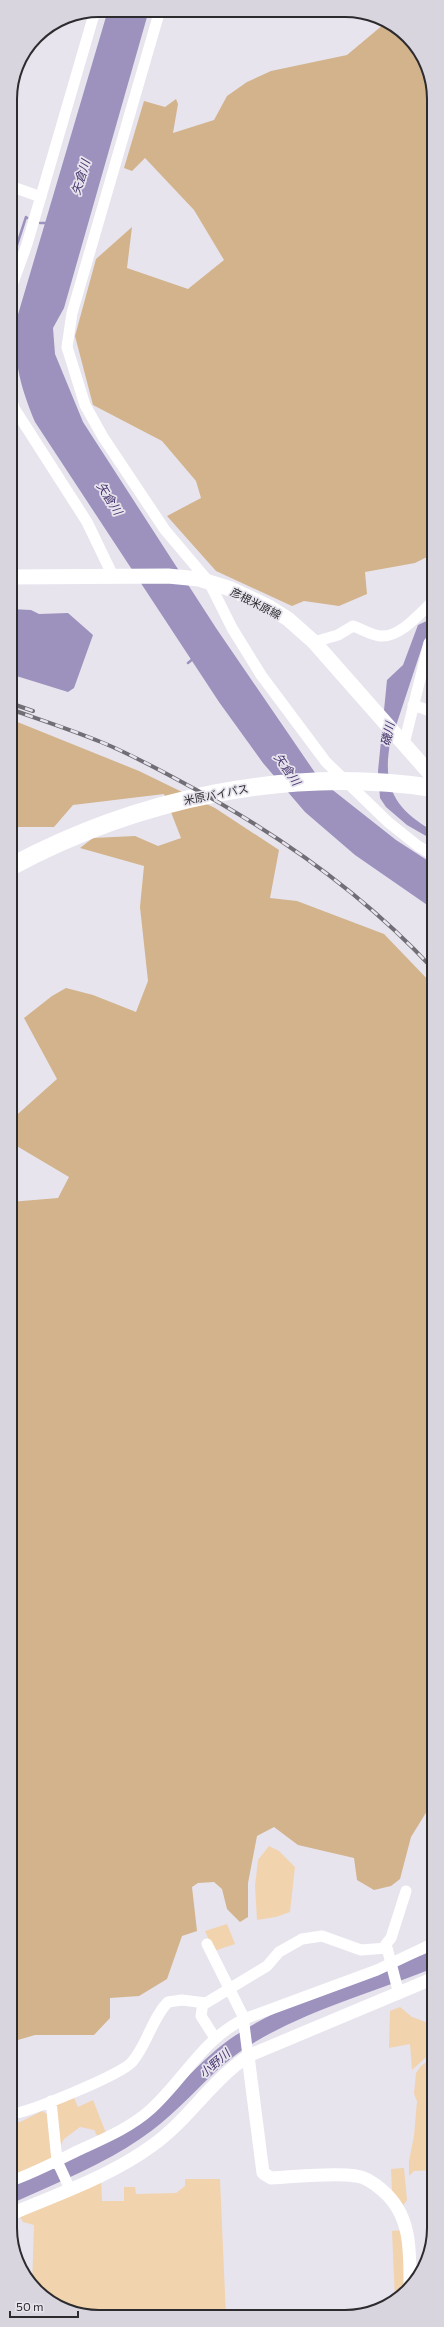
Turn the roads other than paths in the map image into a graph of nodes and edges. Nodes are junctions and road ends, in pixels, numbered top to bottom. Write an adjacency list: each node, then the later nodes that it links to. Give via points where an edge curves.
1 (93, 17): 4 (street)
2 (158, 17): 9 (street, via 72,313 67,347 85,405 165,530)
3 (17, 188): 4 (street)
4 (41, 197): 5 (street)
5 (17, 271)
6 (17, 413): 7 (street, via 88,522)
7 (118, 576): 8 (main road, 彦根米原線); 9 (main road, 彦根米原線, via 168,576)
8 (17, 577)
9 (204, 581): 11 (main road, 彦根米原線, via 231,589 269,607 288,619); 18 (street, via 261,675 326,762 388,822)
10 (427, 606): 11 (street, via 403,628 390,635 380,636 354,626 338,635)
11 (314, 642): 15 (main road, 彦根米原線)
12 (427, 651): 13 (street)
13 (413, 705): 14 (street); 15 (street)
14 (427, 710)
15 (401, 741): 16 (main road, 彦根米原線)
16 (427, 770)
17 (427, 787): 19 (highway, 米原バイパス, via 360,781 305,782 217,792 109,823 47,847)
18 (427, 851)
19 (17, 863)
20 (406, 1891): 23 (street, via 391,1938 386,1944)
21 (207, 1944): 26 (street)
22 (427, 1946): 24 (street)
23 (387, 1948): 24 (street); 26 (street, via 356,1949 322,1936 302,1939 279,1952 267,1966)
24 (390, 1964): 27 (street); 29 (street)
25 (427, 1981): 27 (street)
26 (230, 1988): 28 (street); 29 (street)
27 (398, 1991): 31 (street)
28 (203, 2003): 30 (street, via 201,2016); 32 (street, via 182,2000 168,2002 131,2063)
29 (244, 2021): 30 (street, via 227,2028); 31 (street)
30 (215, 2038): 34 (street, via 141,2118)
31 (248, 2052): 36 (street, via 153,2145 104,2173); 38 (street, via 263,2173 271,2178 354,2175 374,2182 392,2200 404,2220 410,2242)
32 (51, 2101): 33 (street); 34 (street)
33 (17, 2113)
34 (58, 2162): 35 (street); 36 (street)
35 (17, 2179)
36 (69, 2187): 37 (street)
37 (17, 2211)
38 (410, 2278)

